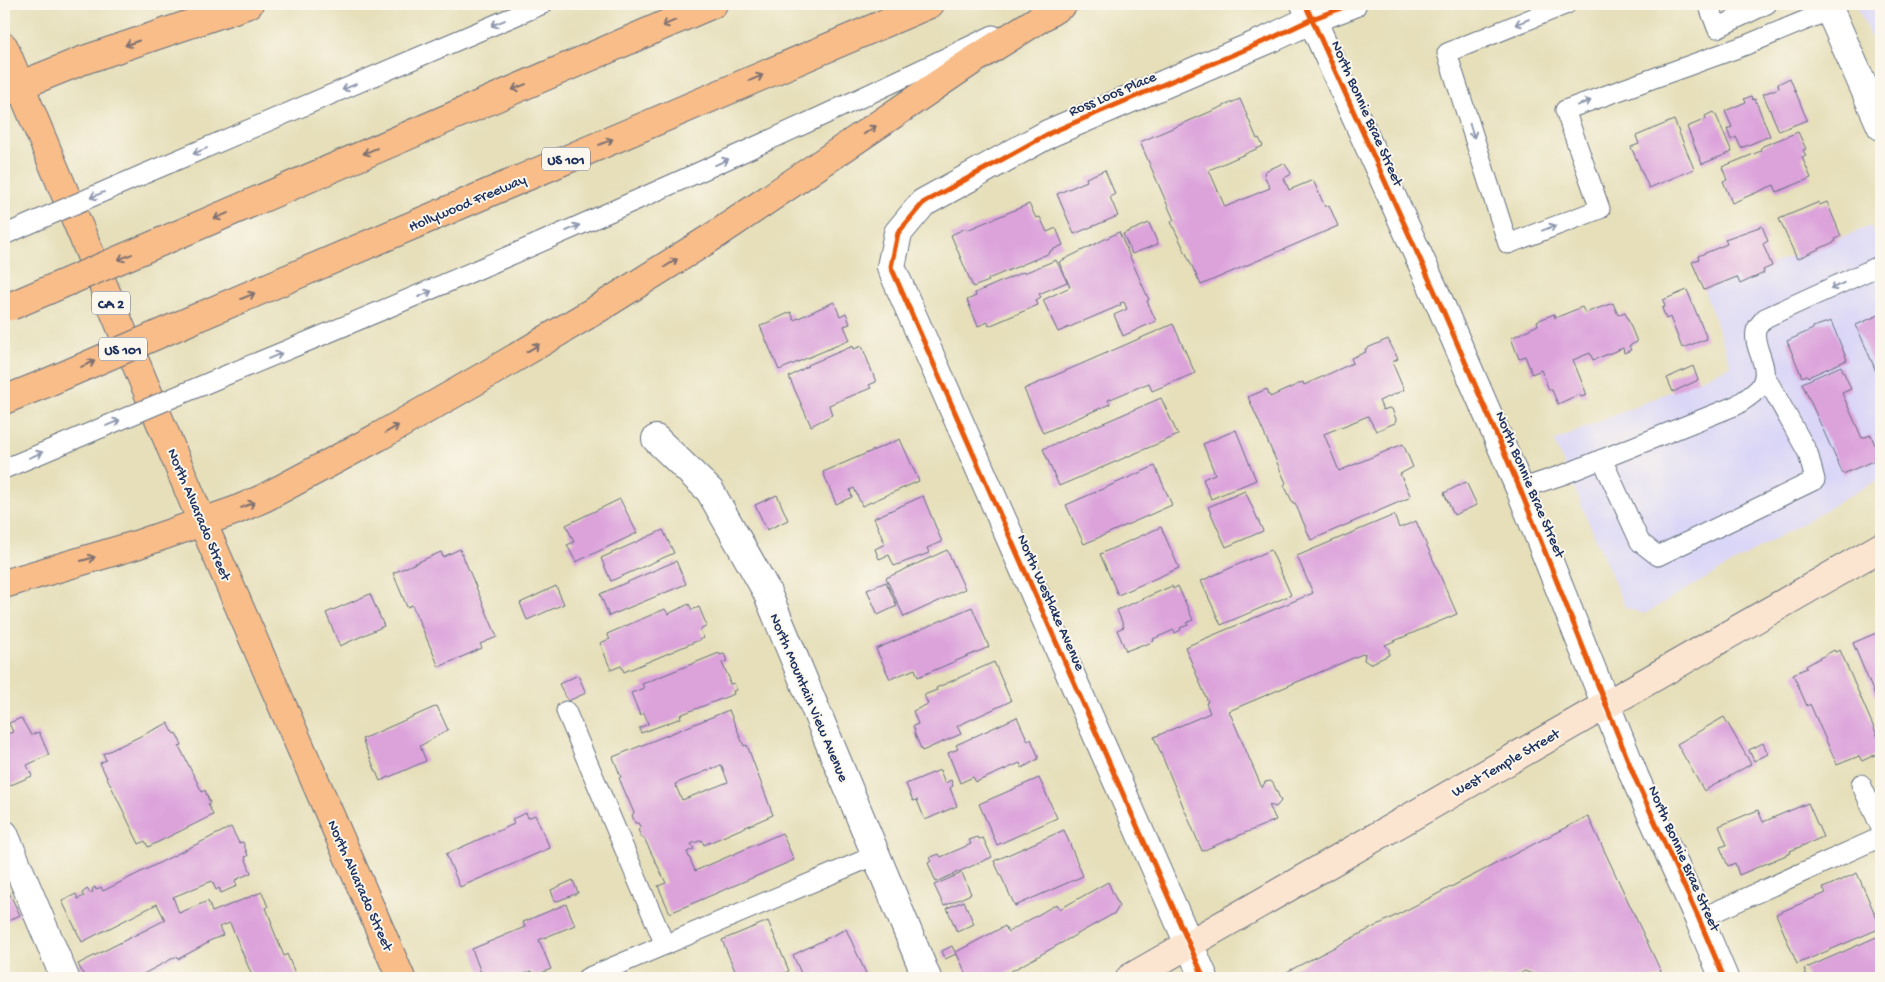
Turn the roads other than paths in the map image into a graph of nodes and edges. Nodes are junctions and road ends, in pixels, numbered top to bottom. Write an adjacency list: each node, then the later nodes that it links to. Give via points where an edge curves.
1 (249, 4): 14 (main road, one-way to 14)
2 (543, 4): 17 (lane, one-way to 17, bridge)
3 (714, 4): 19 (main road, one-way to 19, bridge)
4 (930, 4): 21 (main road, Hollywood Freeway / US 101, one-way to 4, bridge)
5 (1057, 4): 24 (lane, one-way to 5, bridge, via 410,300 758,146)
6 (1063, 4): 26 (main road, one-way to 6, via 264,498 386,432 596,310 717,234 972,61)
7 (1352, 4): 12 (street, Ross Loos Place)
8 (1567, 4): 11 (lane, one-way to 11, via 1447,53 1508,244 1600,209 1565,110 1746,45)
9 (1708, 4): 10 (lane, via 1717,28)
10 (1767, 4)
11 (1829, 7): 15 (street)
12 (1309, 11): 16 (street, Ross Loos Place, via 1263,42 1050,133 924,203); 25 (street, North Bonnie Brae Street)
13 (4, 47): 14 (main road, North Alvarado Street / CA 2)
14 (12, 88): 26 (main road, North Alvarado Street / CA 2)
15 (1881, 126)
16 (898, 233): 37 (street, North Westlake Avenue, via 891,267)
17 (4, 235)
18 (1881, 265): 20 (lane, one-way to 20, via 1765,318 1756,328 1755,340 1761,352)
19 (8, 308)
20 (1765, 376): 23 (lane, via 1759,388 1737,405); 23 (lane, via 1808,453 1814,480 1658,556 1640,542)
21 (4, 400)
22 (656, 439): 35 (street, North Mountain View Avenue, via 710,491 766,590)
23 (1602, 459): 25 (lane)
24 (4, 469)
25 (1520, 489): 29 (street, North Bonnie Brae Street)
26 (202, 521): 28 (main road, one-way to 26, via 136,545); 40 (main road, North Alvarado Street)
27 (1881, 547): 29 (main road, West Temple Street)
28 (4, 584)
29 (1606, 706): 36 (street, North Bonnie Brae Street, via 1635,778); 37 (main road, West Temple Street)
30 (566, 711): 38 (lane)
31 (1861, 784): 32 (lane)
32 (1881, 828)
33 (4, 834): 39 (street)
34 (1881, 837): 36 (lane)
35 (876, 855): 38 (lane); 42 (street, North Mountain View Avenue)
36 (1700, 919): 45 (street, North Bonnie Brae Street)
37 (1190, 944): 43 (main road, West Temple Street); 44 (street, North Westlake Avenue)
38 (665, 945): 41 (lane)
39 (65, 978)
40 (401, 978)
41 (587, 978)
42 (927, 978)
43 (1130, 978)
44 (1204, 978)
45 (1724, 978)

